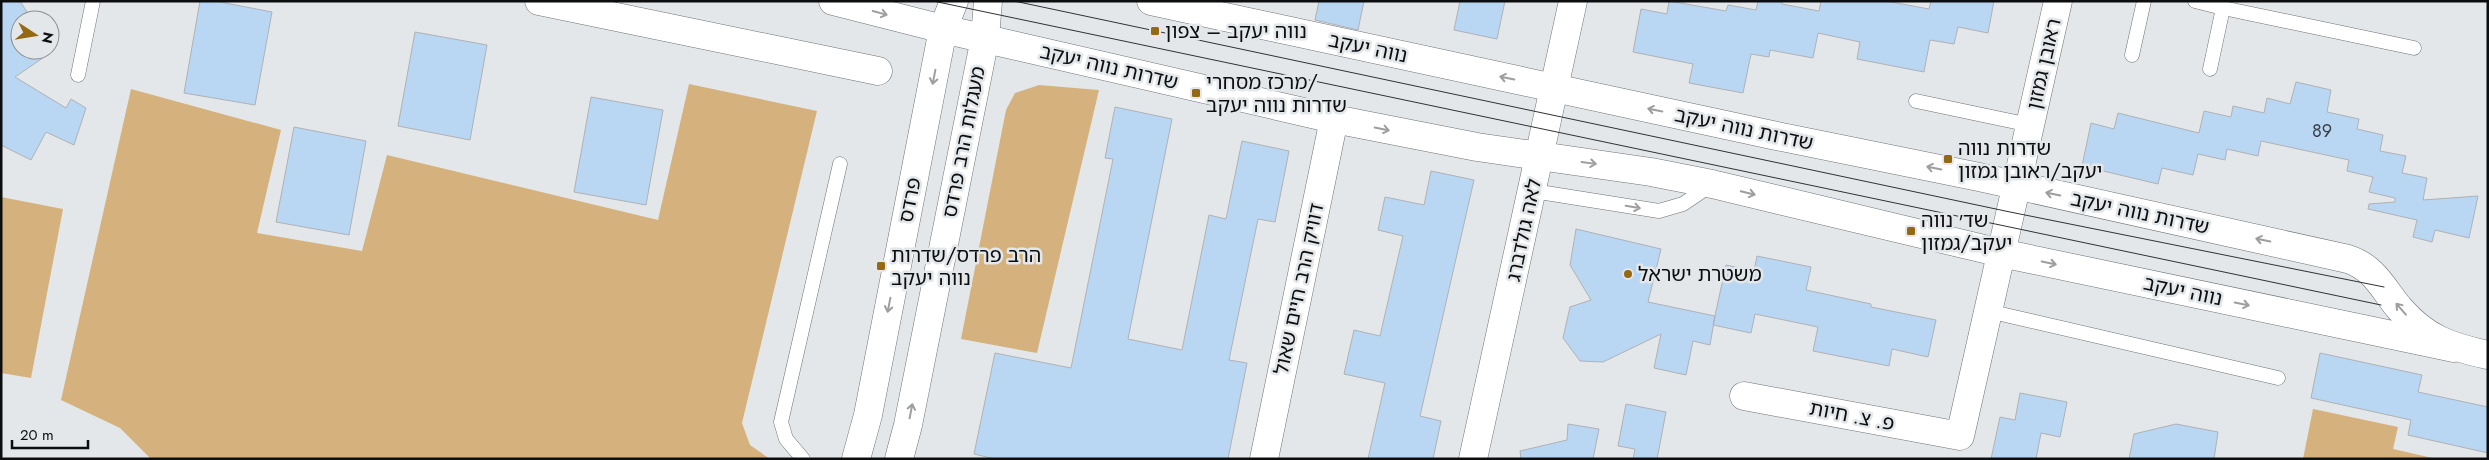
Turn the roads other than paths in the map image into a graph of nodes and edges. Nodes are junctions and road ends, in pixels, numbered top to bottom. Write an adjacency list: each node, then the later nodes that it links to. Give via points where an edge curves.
1 (93, 1): 19 (lane)
2 (539, 1): 11 (street)
3 (832, 1): 13 (street, one-way to 13)
4 (954, 1): 13 (street)
5 (988, 1): 14 (street, מעגלות הרב פרדס)
6 (1151, 1): 20 (street, נווה יעקב, one-way to 6)
7 (1572, 1): 20 (street, לאה גולדברג)
8 (2058, 1): 23 (street, ראובן גמזון)
9 (2144, 1): 16 (lane)
10 (2195, 1): 12 (lane)
11 (608, 8): 18 (street)
12 (2224, 8): 15 (lane); 17 (lane)
13 (943, 29): 14 (street, שדרות נווה יעקב); 37 (street, פרדס, one-way to 37, via 868,415)
14 (985, 38): 22 (street, שדרות נווה יעקב); 38 (street, מעגלות הרב פרדס, one-way to 14)
15 (2414, 48)
16 (2132, 55)
17 (2210, 69)
18 (878, 71)
19 (78, 75)
20 (1555, 88): 24 (street, לאה גולדברג); 27 (street, שדרות נווה יעקב, one-way to 20)
21 (1916, 101): 23 (lane)
22 (1334, 119): 24 (street, one-way to 24, via 1476,148); 39 (street, דוויק הרב חיים שאול)
23 (2030, 125): 27 (street, ראובן גמזון)
24 (1540, 157): 26 (street, one-way to 26); 28 (street, לאה גולדברג)
25 (840, 164): 36 (lane, via 781,422 786,439)
26 (1712, 184): 28 (lane, one-way to 26, via 1660,211 1683,204); 29 (street, נווה יעקב, one-way to 29)
27 (2016, 185): 29 (street, ראובן גמזון); 31 (street, שדרות נווה יעקב, one-way to 27, via 2414,323 2377,277 2360,263)
28 (1533, 191): 40 (street, לאה גולדברג)
29 (2001, 253): 30 (street, ראובן גמזון); 31 (street, נווה יעקב, one-way to 31)
30 (1988, 311): 33 (lane); 35 (street, ראובן גמזון)
31 (2454, 348): 32 (street, שדרות נווה יעקב)
32 (2488, 355)
33 (2278, 378)
34 (1744, 396): 35 (street, פ. צ. חיות)
35 (1960, 436)
36 (803, 459)
37 (856, 459)
38 (899, 459)
39 (1264, 459)
40 (1474, 459)

